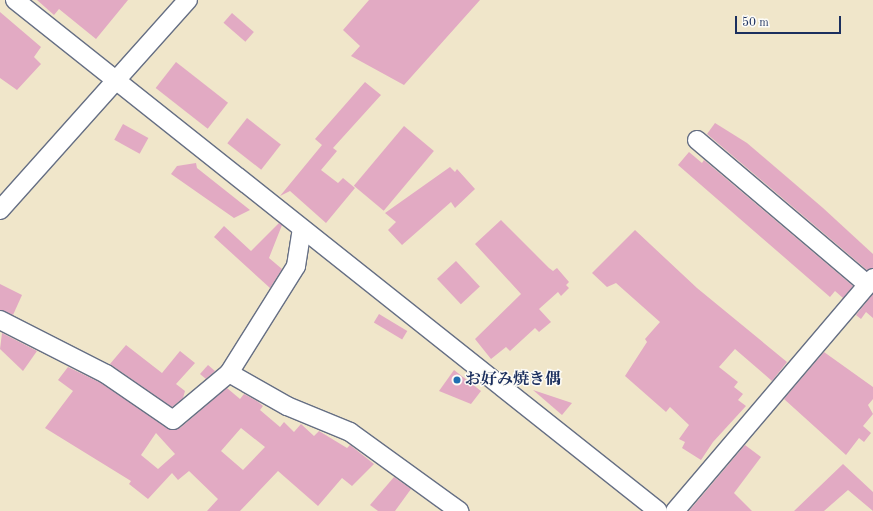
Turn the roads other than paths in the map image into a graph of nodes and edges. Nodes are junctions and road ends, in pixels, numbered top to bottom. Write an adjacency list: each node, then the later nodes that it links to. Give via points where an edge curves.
1 (15, 0): 3 (street)
2 (188, 0): 3 (street)
3 (115, 82): 5 (street); 6 (street)
4 (697, 140): 7 (street)
5 (0, 210)
6 (302, 230): 9 (street, via 296,266); 11 (street, via 467,356)
7 (870, 281): 12 (street)
8 (0, 320): 9 (street, via 106,374 173,420)
9 (229, 373): 10 (street, via 287,406 350,432)
10 (459, 511)
11 (658, 511)
12 (676, 511)

